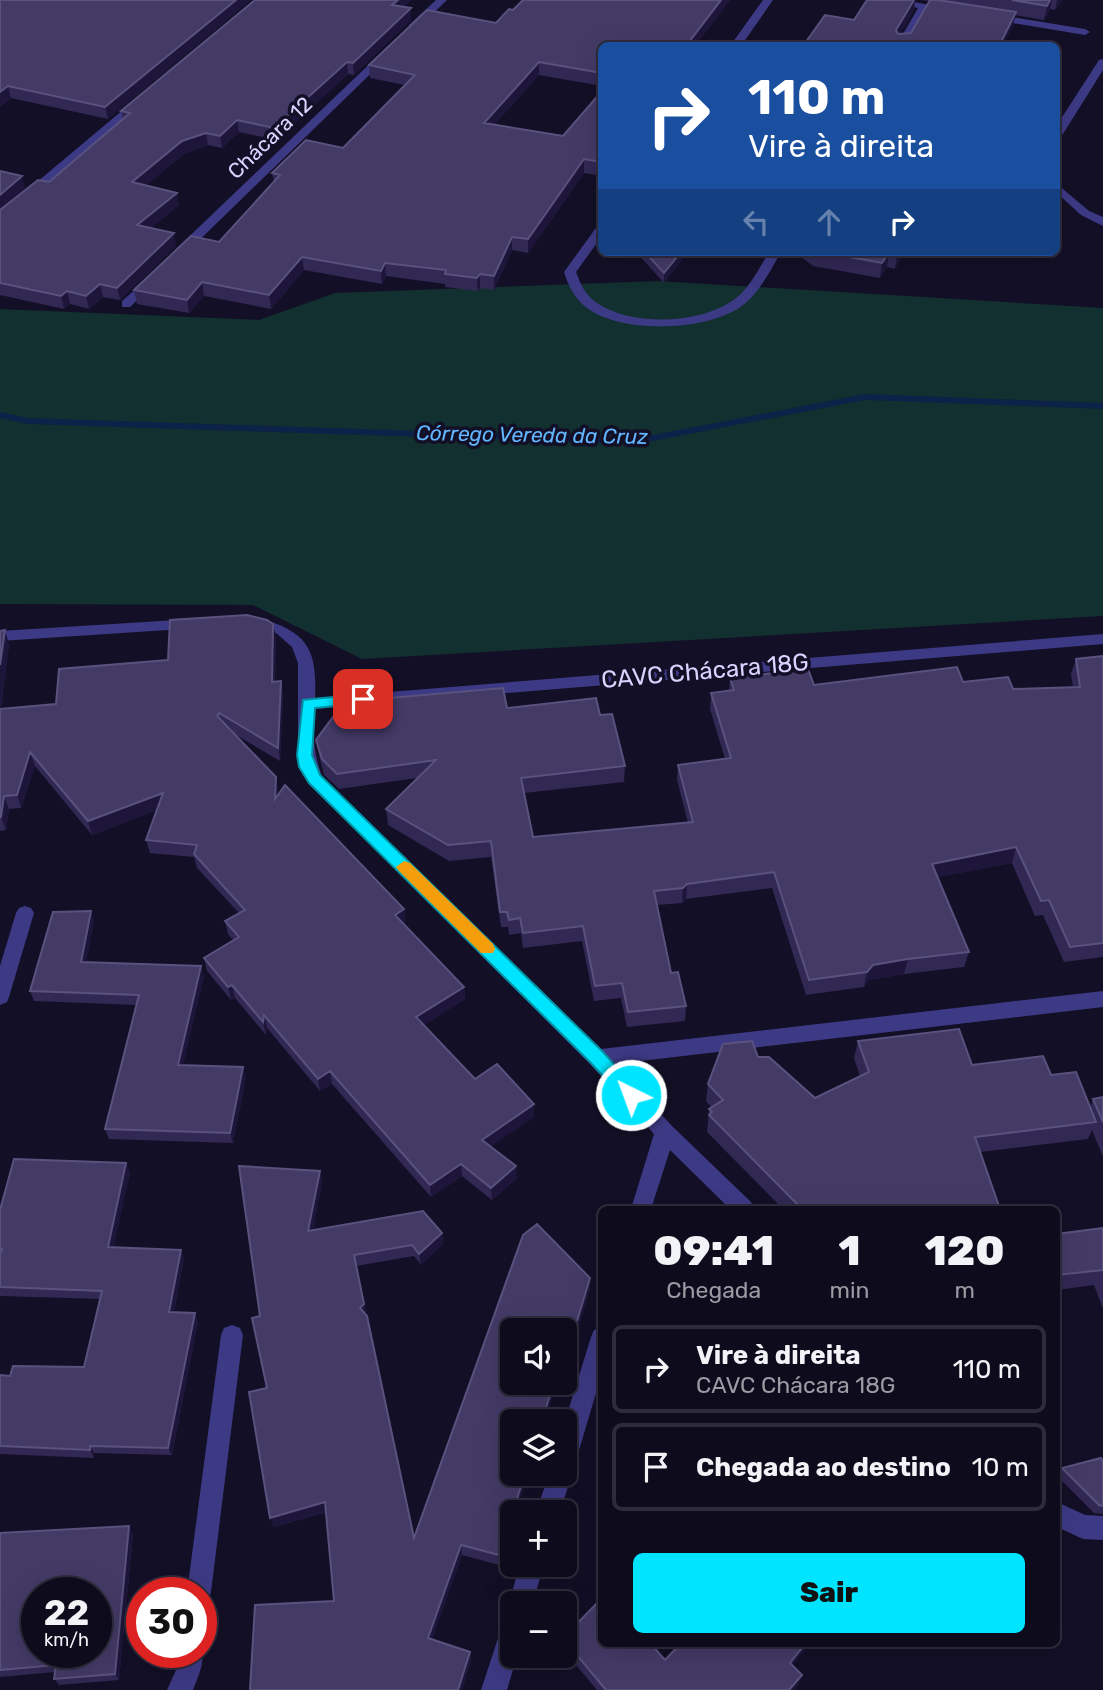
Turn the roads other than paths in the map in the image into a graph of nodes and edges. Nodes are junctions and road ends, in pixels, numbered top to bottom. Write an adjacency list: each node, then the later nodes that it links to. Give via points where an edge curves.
1 (442, 0): 8 (street)
2 (768, 0): 9 (street)
3 (884, 0): 4 (street)
4 (925, 6): 5 (street); 10 (street)
5 (965, 13)
6 (978, 15): 7 (street)
7 (1086, 32)
8 (402, 38)
9 (738, 42)
10 (903, 42)
11 (392, 48): 20 (street, Chácara 12)
12 (1103, 62): 14 (street)
13 (146, 96): 16 (street)
14 (1060, 129)
15 (1060, 190): 17 (street, via 1085,213)
16 (0, 219)
17 (1103, 222)
18 (598, 234): 19 (street, via 570,272 575,291 621,317 662,324 695,321 733,306)
19 (773, 256)
20 (165, 266)
21 (156, 276): 22 (street)
22 (126, 304)
23 (236, 621): 27 (street, via 269,623 292,634 305,653)
24 (208, 623): 25 (street)
25 (0, 636)
26 (1103, 639): 27 (street, CAVC Chácara 18G)
27 (308, 704): 31 (street, via 305,755 315,779)
28 (25, 913): 29 (street)
29 (0, 997)
30 (1103, 999): 31 (street)
31 (597, 1058): 32 (street)
32 (665, 1132): 33 (street); 34 (street)
33 (642, 1206)
34 (741, 1206)
35 (232, 1335): 40 (street)
36 (598, 1350): 37 (street)
37 (577, 1418)
38 (1060, 1516): 39 (street, via 1083,1527)
39 (1103, 1528)
40 (201, 1577)
41 (188, 1668): 43 (street)
42 (501, 1668): 44 (street)
43 (180, 1690)
44 (494, 1690)

